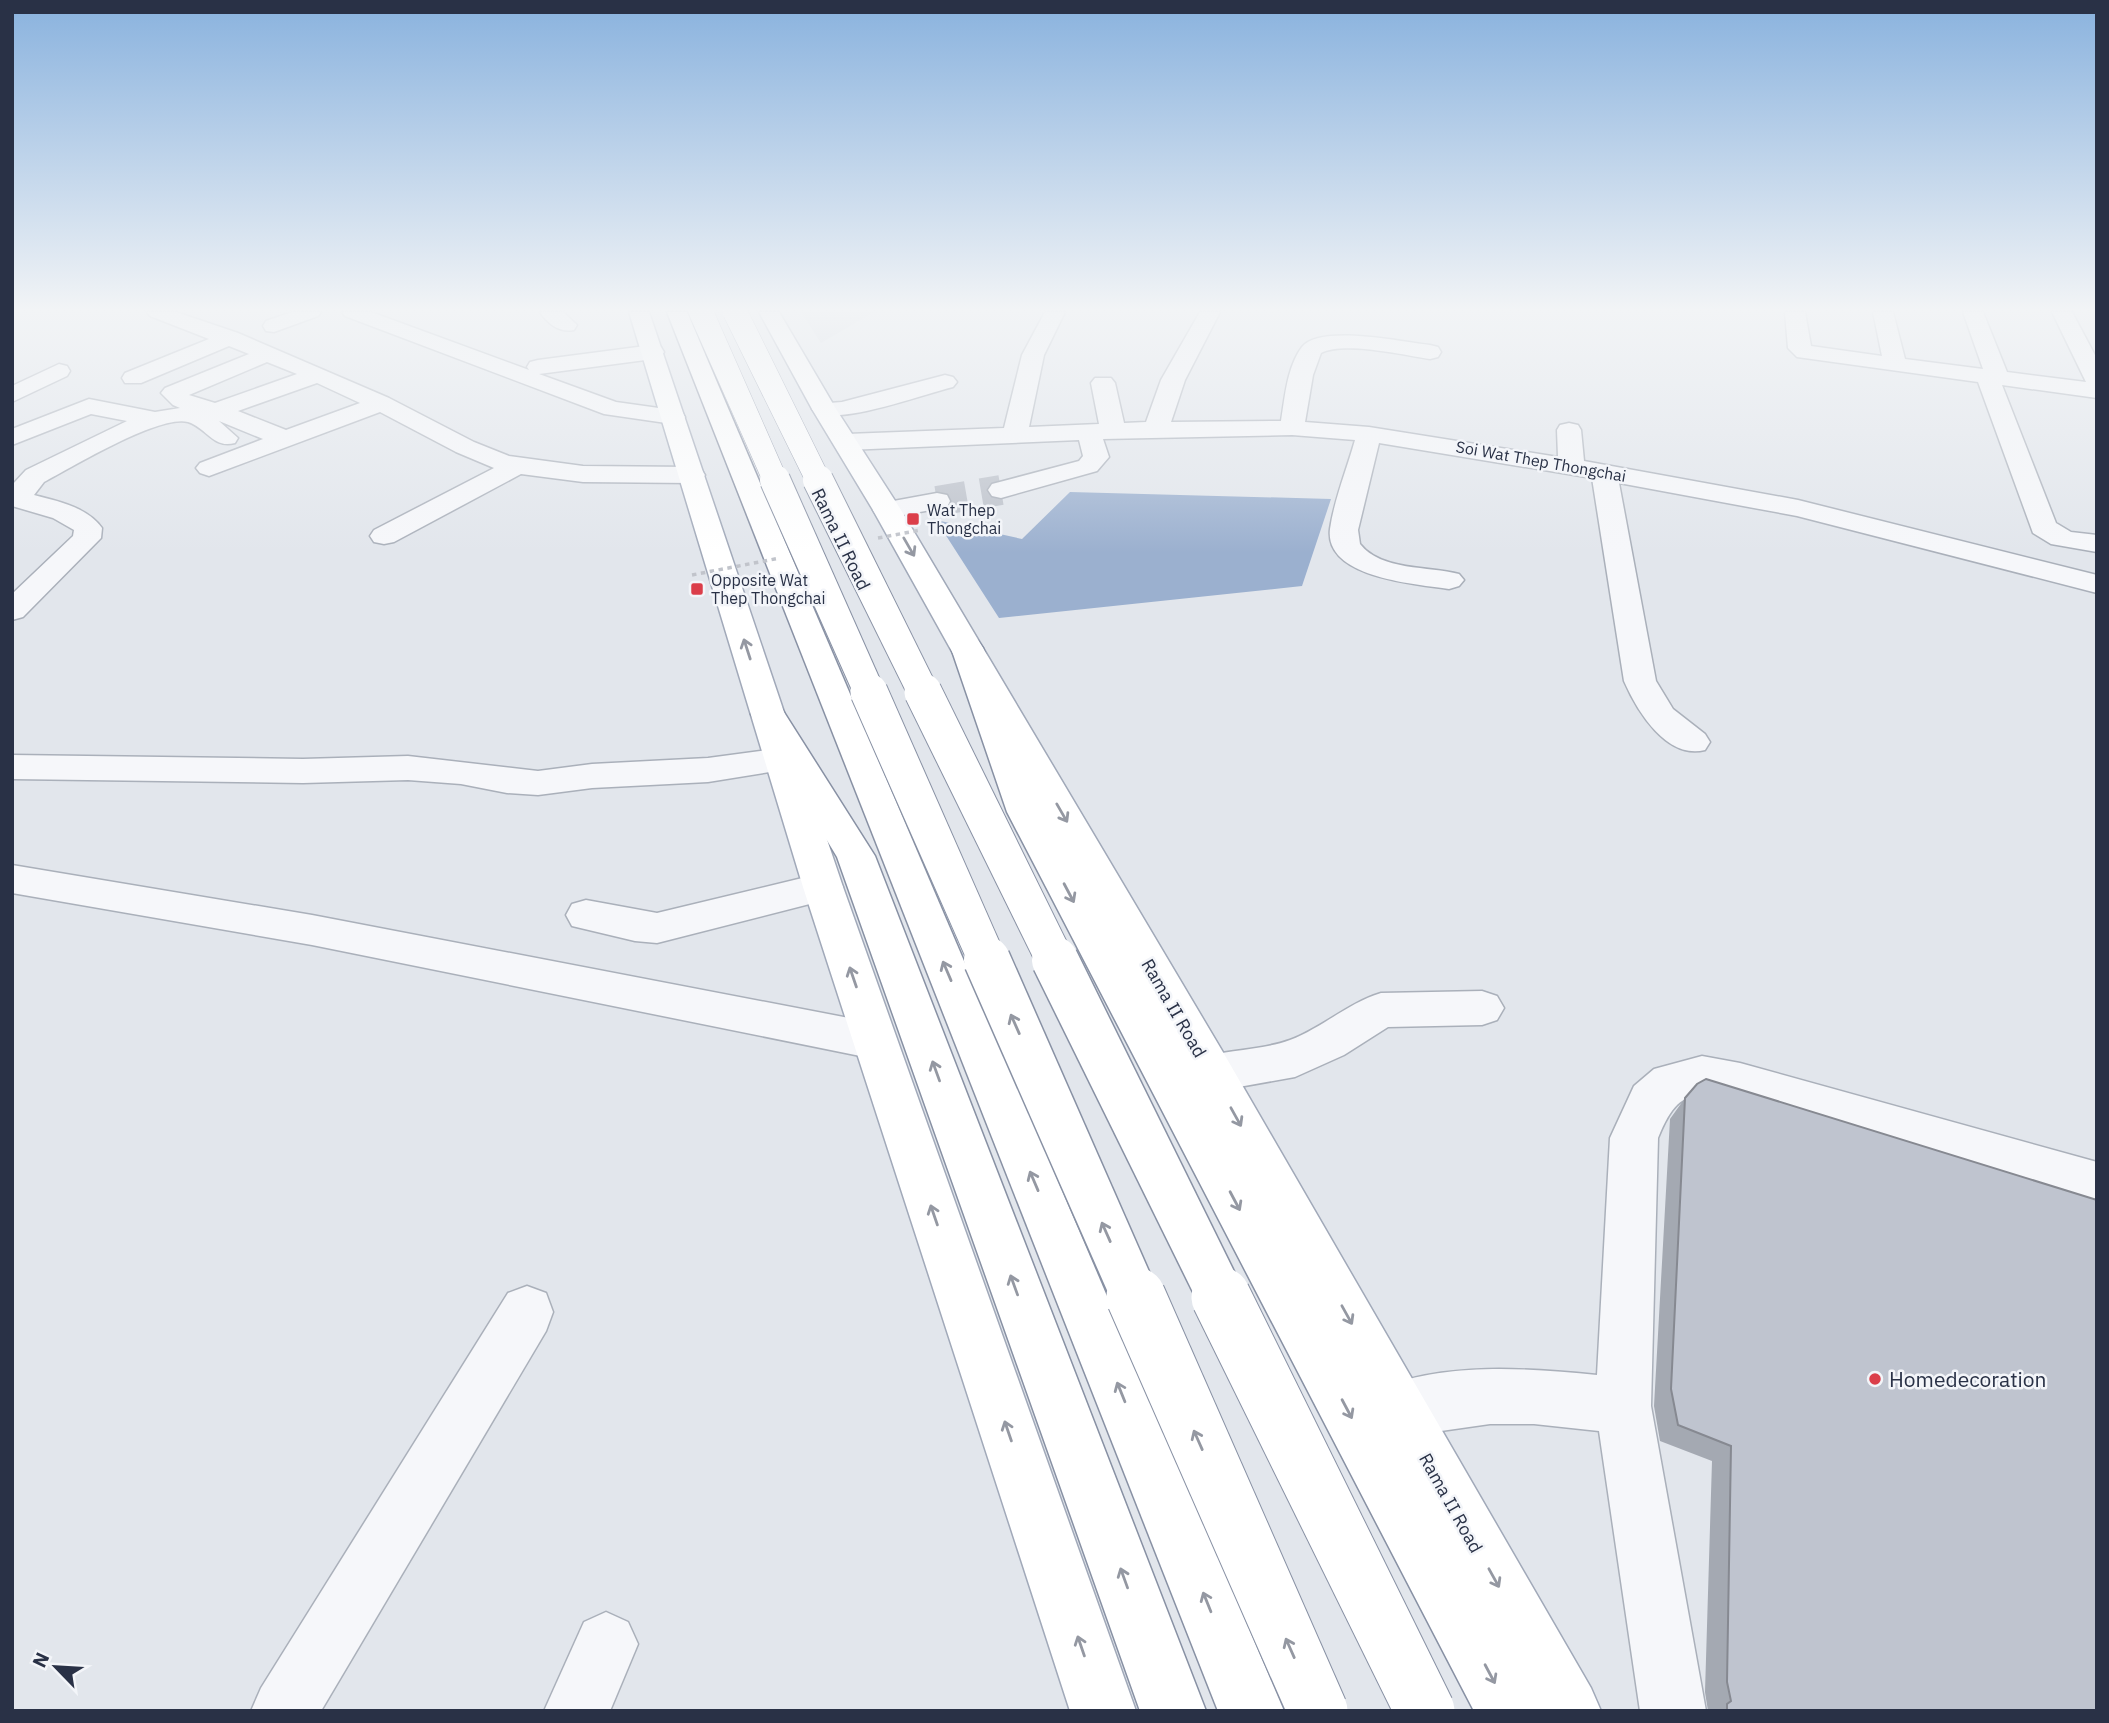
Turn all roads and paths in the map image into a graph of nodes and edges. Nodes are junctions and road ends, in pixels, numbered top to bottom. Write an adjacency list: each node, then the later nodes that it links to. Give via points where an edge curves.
1 (174, 392): 21 (street, via 181,400)
2 (268, 392): 21 (street)
3 (355, 392): 18 (street)
4 (568, 392): 22 (street, via 612,409)
5 (665, 392): 22 (main road)
6 (710, 392): 53 (main road)
7 (736, 392): 75 (main road, one-way to 7, bridge)
8 (791, 392): 52 (main road, Rama II Road)
9 (796, 392): 77 (main road, bridge)
10 (813, 392): 20 (main road, Rama II Road)
11 (905, 392): 20 (street, via 842,409)
12 (1024, 392): 31 (street)
13 (1103, 392): 29 (street)
14 (1169, 392): 27 (street)
15 (1300, 392): 17 (street)
16 (1998, 392): 47 (street, via 2043,527 2066,539)
17 (1298, 400): 19 (street); 26 (street)
18 (381, 404): 35 (street); 37 (street, via 468,450)
19 (1325, 404)
20 (824, 409): 36 (main road, Rama II Road)
21 (216, 411): 35 (street)
22 (673, 417): 41 (main road)
23 (12, 419): 25 (street)
24 (153, 419): 25 (street, via 89,406); 33 (street); 34 (street, via 194,415)
25 (45, 423): 32 (street); 33 (street)
26 (1292, 428): 27 (street, Soi Wat Thep Thongchai); 30 (street, Soi Wat Thep Thongchai)
27 (1156, 429): 29 (street, Soi Wat Thep Thongchai)
28 (1569, 430): 38 (street)
29 (1101, 431): 31 (street, Soi Wat Thep Thongchai); 42 (street, via 1096,457 1088,466)
30 (1369, 434): 38 (street, Soi Wat Thep Thongchai); 48 (street, via 1344,530 1345,545 1370,564)
31 (1015, 435): 36 (street, Soi Wat Thep Thongchai)
32 (12, 438)
33 (113, 438): 43 (street, via 35,476)
34 (226, 439)
35 (285, 439): 39 (street)
36 (847, 442): 45 (main road, Rama II Road)
37 (517, 466): 41 (street, via 584,473); 46 (street)
38 (1571, 466): 40 (street, Soi Wat Thep Thongchai)
39 (209, 468)
40 (1604, 472): 49 (street, Soi Wat Thep Thongchai, via 1798,508); 55 (street, via 1640,681 1664,721)
41 (692, 475): 54 (main road, one-way to 41)
42 (1001, 490)
43 (15, 499): 50 (street, via 39,504 88,528 87,538)
44 (937, 501): 45 (street)
45 (887, 510): 51 (main road, Rama II Road, one-way to 51)
46 (384, 536)
47 (2097, 544)
48 (1449, 580)
49 (2097, 584)
50 (12, 611)
51 (967, 648): 58 (main road); 64 (main road, Rama II Road, one-way to 64)
52 (911, 685): 58 (main road); 76 (main road, Rama II Road)
53 (835, 701): 59 (main road); 74 (main road, one-way to 53)
54 (768, 714): 56 (main road); 59 (main road)
55 (1693, 742)
56 (782, 760): 57 (street, via 538,783 408,768); 59 (main road)
57 (12, 767)
58 (1025, 811): 78 (main road, one-way to 78)
59 (839, 871): 61 (street, via 657,928); 63 (main road, one-way to 59); 73 (main road, one-way to 59, via 1038,1349)
60 (12, 879): 63 (street, via 312,930)
61 (586, 915)
62 (1482, 1008): 64 (street, via 1381,1010 1295,1058)
63 (875, 1041): 72 (main road, one-way to 63)
64 (1212, 1073): 68 (main road, Rama II Road, one-way to 68)
65 (2097, 1184): 67 (street, via 1740,1082 1702,1074 1670,1083 1650,1100 1634,1138)
66 (527, 1312): 70 (street)
67 (1623, 1406): 68 (street, via 1490,1396); 80 (street)
68 (1399, 1409): 79 (main road, Rama II Road, one-way to 79)
69 (606, 1644): 71 (street)
70 (284, 1711)
71 (577, 1711)
72 (1103, 1711)
73 (1173, 1711)
74 (1251, 1711)
75 (1318, 1711)
76 (1407, 1711)
77 (1425, 1711)
78 (1509, 1711)
79 (1568, 1711)
80 (1673, 1711)

